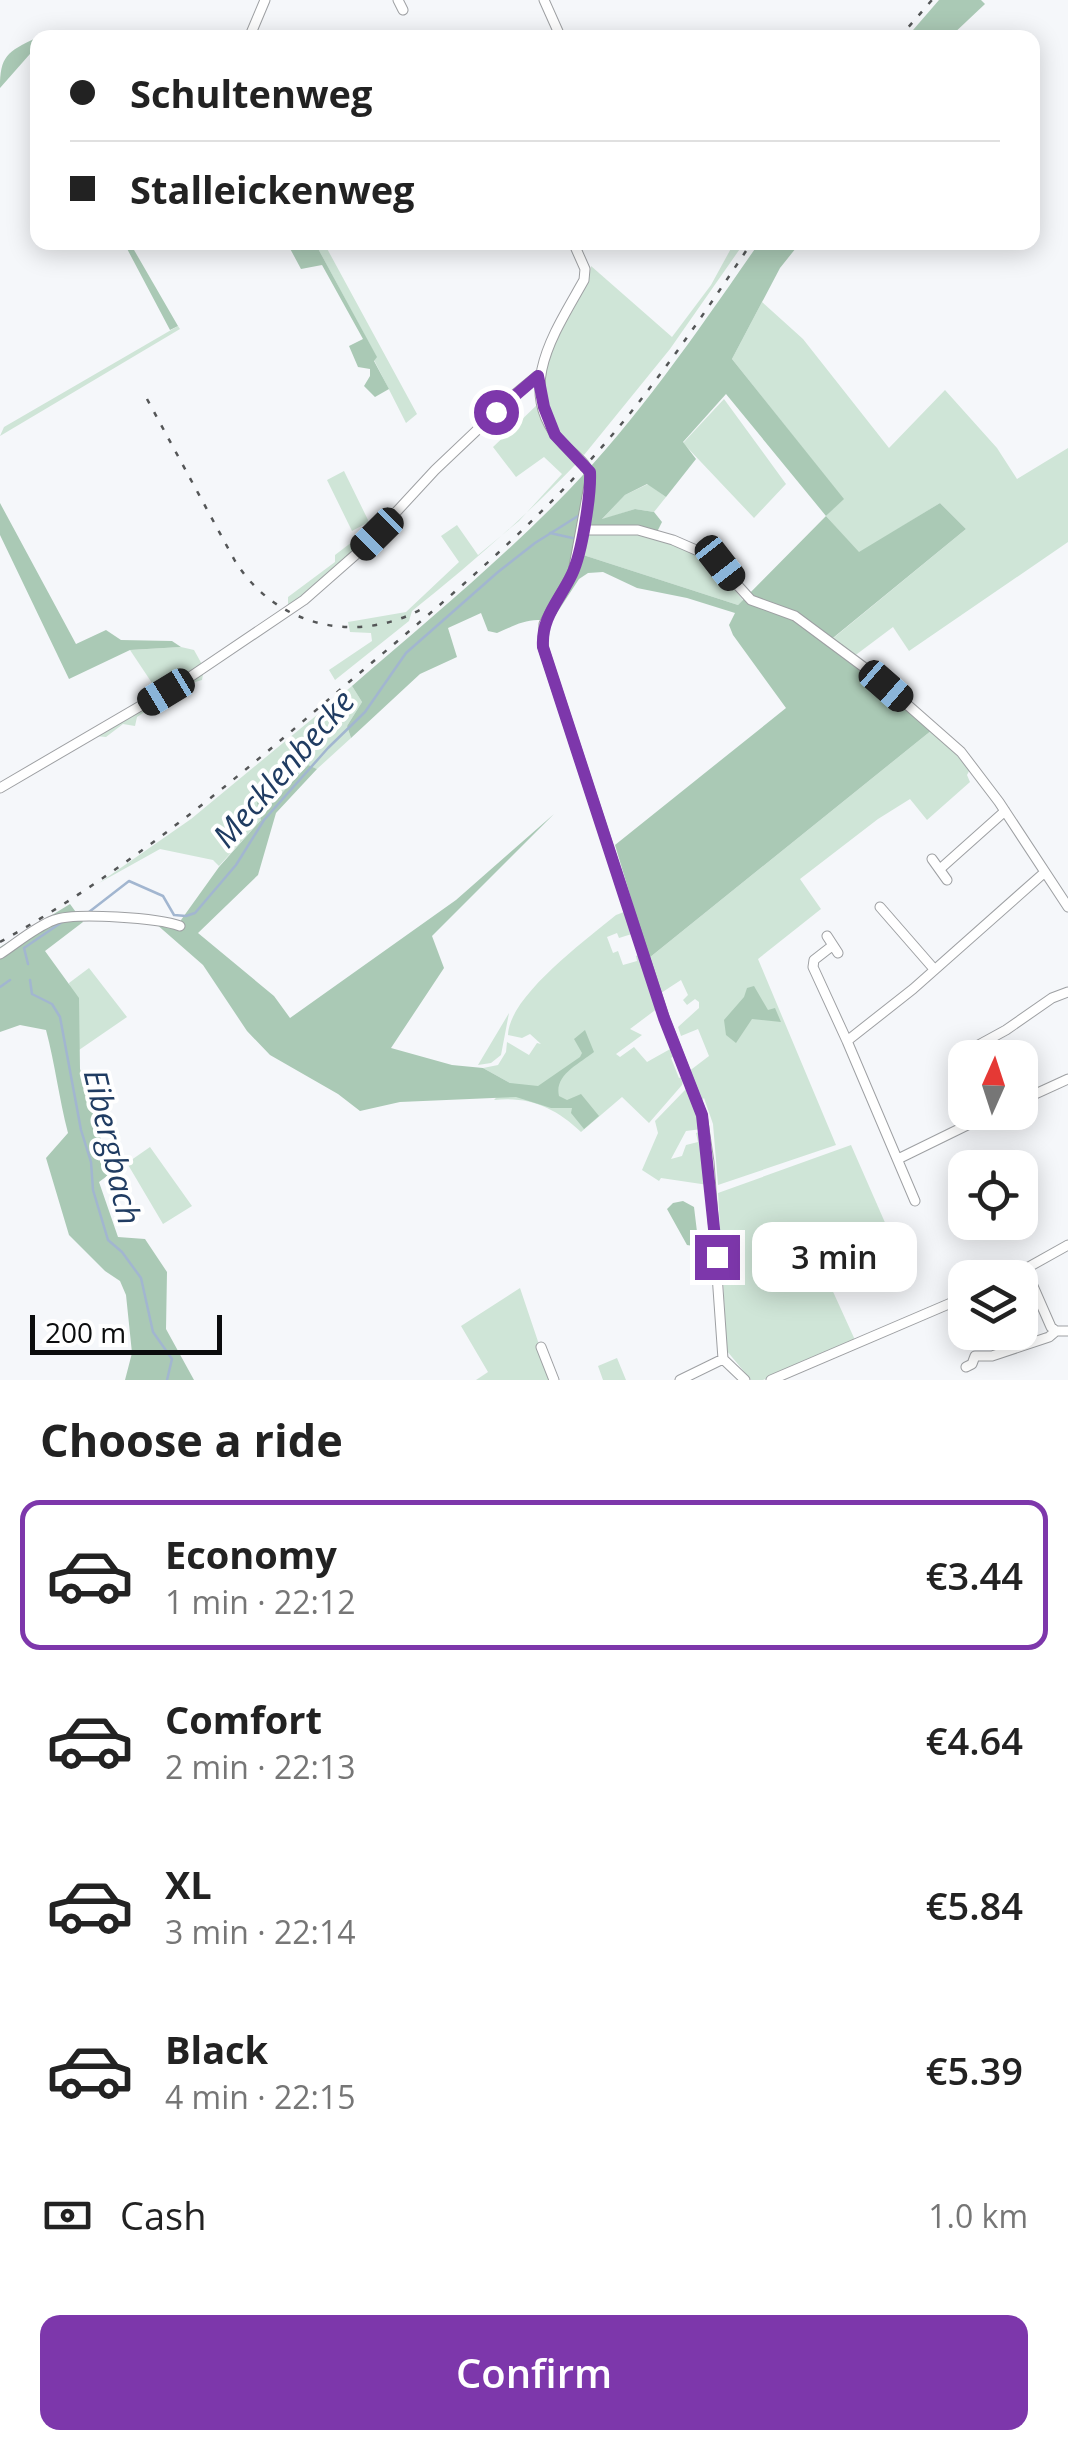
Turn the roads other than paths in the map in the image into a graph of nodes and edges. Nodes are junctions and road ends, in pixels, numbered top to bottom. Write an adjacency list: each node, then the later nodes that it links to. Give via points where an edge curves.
1 (266, 0): 5 (street)
2 (398, 0): 4 (street)
3 (544, 0): 6 (street)
4 (404, 10)
5 (252, 30)
6 (557, 30)
7 (576, 250): 8 (street, via 584,280)
8 (538, 376): 9 (street, via 555,435 590,472); 10 (street, via 304,600 190,677)
9 (582, 537): 11 (street, via 638,530 712,557 751,600 795,616 904,701 961,752); 37 (street, via 574,572 544,624 543,647 702,1115)
10 (0, 788)
11 (1005, 811): 13 (street); 14 (street)
12 (932, 859): 13 (street)
13 (940, 869): 15 (street)
14 (1045, 872): 16 (street); 21 (street)
15 (947, 880)
16 (1067, 903)
17 (880, 907): 21 (street)
18 (180, 926): 20 (street, via 66,918)
19 (832, 945): 24 (street, via 807,966)
20 (0, 954)
21 (934, 969): 24 (street)
22 (1068, 992): 23 (street)
23 (988, 1040)
24 (847, 1041): 28 (street)
25 (1068, 1079): 26 (street)
26 (1038, 1093)
27 (957, 1130): 28 (street)
28 (898, 1159): 29 (street)
29 (915, 1201)
30 (1068, 1244): 31 (street)
31 (1038, 1263)
32 (1038, 1298): 34 (street)
33 (948, 1304): 42 (street)
34 (1056, 1331): 35 (street); 38 (street, via 992,1356 975,1356)
35 (1068, 1331)
36 (541, 1347): 39 (street)
37 (723, 1358): 40 (street); 41 (street)
38 (966, 1367)
39 (554, 1380)
40 (680, 1380)
41 (745, 1380)
42 (771, 1380)

